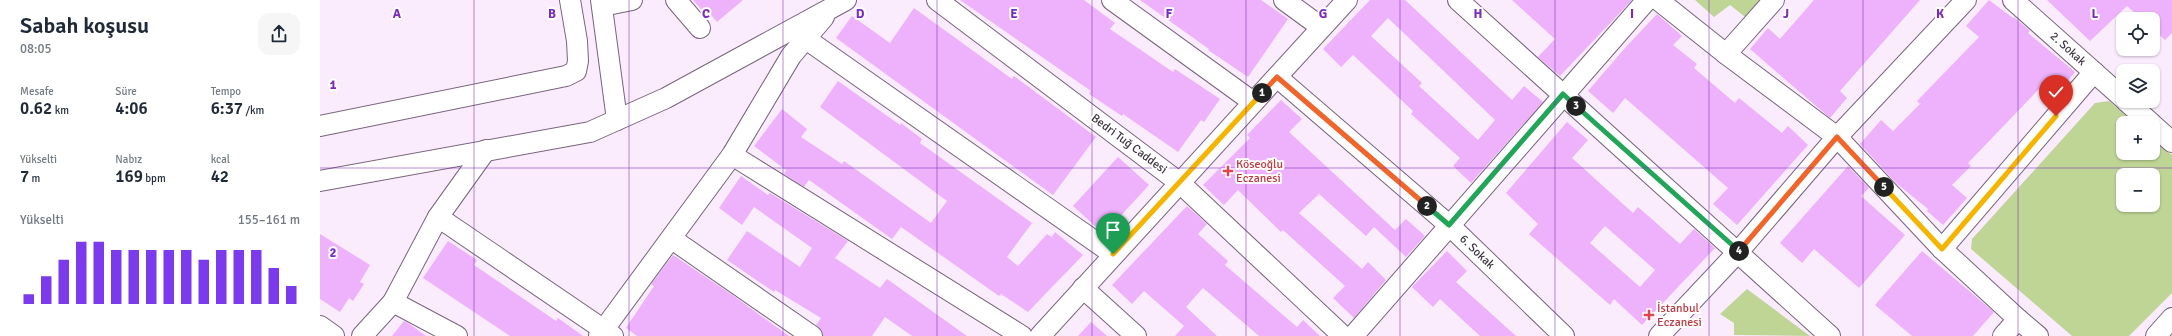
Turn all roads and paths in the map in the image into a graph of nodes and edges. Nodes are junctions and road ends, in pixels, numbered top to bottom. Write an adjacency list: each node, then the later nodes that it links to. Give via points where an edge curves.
1 (570, 0): 28 (street, via 577,42 576,71 566,76)
2 (632, 0): 14 (street)
3 (676, 0): 17 (street)
4 (937, 0): 35 (street, Bedri Tuğ Caddesi)
5 (1112, 0): 24 (street)
6 (1284, 0): 16 (street)
7 (1347, 0): 16 (street)
8 (1458, 0): 23 (street)
9 (1647, 0): 23 (street)
10 (1658, 0): 19 (street)
11 (1774, 0): 19 (street)
12 (1966, 0): 30 (street)
13 (2014, 0): 20 (street, 2. Sokak)
14 (602, 3): 27 (street)
15 (838, 5): 18 (street)
16 (1321, 27): 21 (street)
17 (700, 28)
18 (798, 35): 27 (street); 33 (street, via 791,56); 41 (street)
19 (1726, 54): 30 (street)
20 (2094, 72): 22 (street, 2. Sokak); 39 (street)
21 (1277, 77): 24 (street); 37 (street, 6. Sokak)
22 (2116, 92)
23 (1563, 94): 37 (street); 40 (street)
24 (1253, 102): 35 (street)
25 (2134, 108): 26 (street)
26 (2143, 116)
27 (617, 120): 32 (street, via 590,132)
28 (320, 126)
29 (2160, 131): 31 (street)
30 (1837, 137): 39 (street); 40 (street)
31 (2172, 142)
32 (486, 150): 34 (street); 36 (street)
33 (732, 155): 38 (street); 52 (street)
34 (320, 181)
35 (1180, 183): 41 (street); 55 (street, Bedri Tuğ Caddesi)
36 (438, 218): 43 (street); 47 (street)
37 (1449, 225): 56 (street); 57 (street, 6. Sokak)
38 (672, 239): 47 (street); 51 (street)
39 (1942, 249): 45 (street)
40 (1738, 252): 58 (street); 59 (street)
41 (1113, 254): 42 (street)
42 (1083, 288): 53 (street); 54 (street)
43 (393, 302): 49 (street); 50 (street)
44 (2172, 318): 62 (street)
45 (2018, 319): 60 (street); 61 (street)
46 (320, 326): 48 (street)
47 (605, 334)
48 (334, 336)
49 (362, 336)
50 (457, 336)
51 (812, 336)
52 (1022, 336)
53 (1040, 336)
54 (1136, 336)
55 (1343, 336)
56 (1352, 336)
57 (1564, 336)
58 (1660, 336)
59 (1830, 336)
60 (2003, 336)
61 (2038, 336)
62 (2156, 336)

